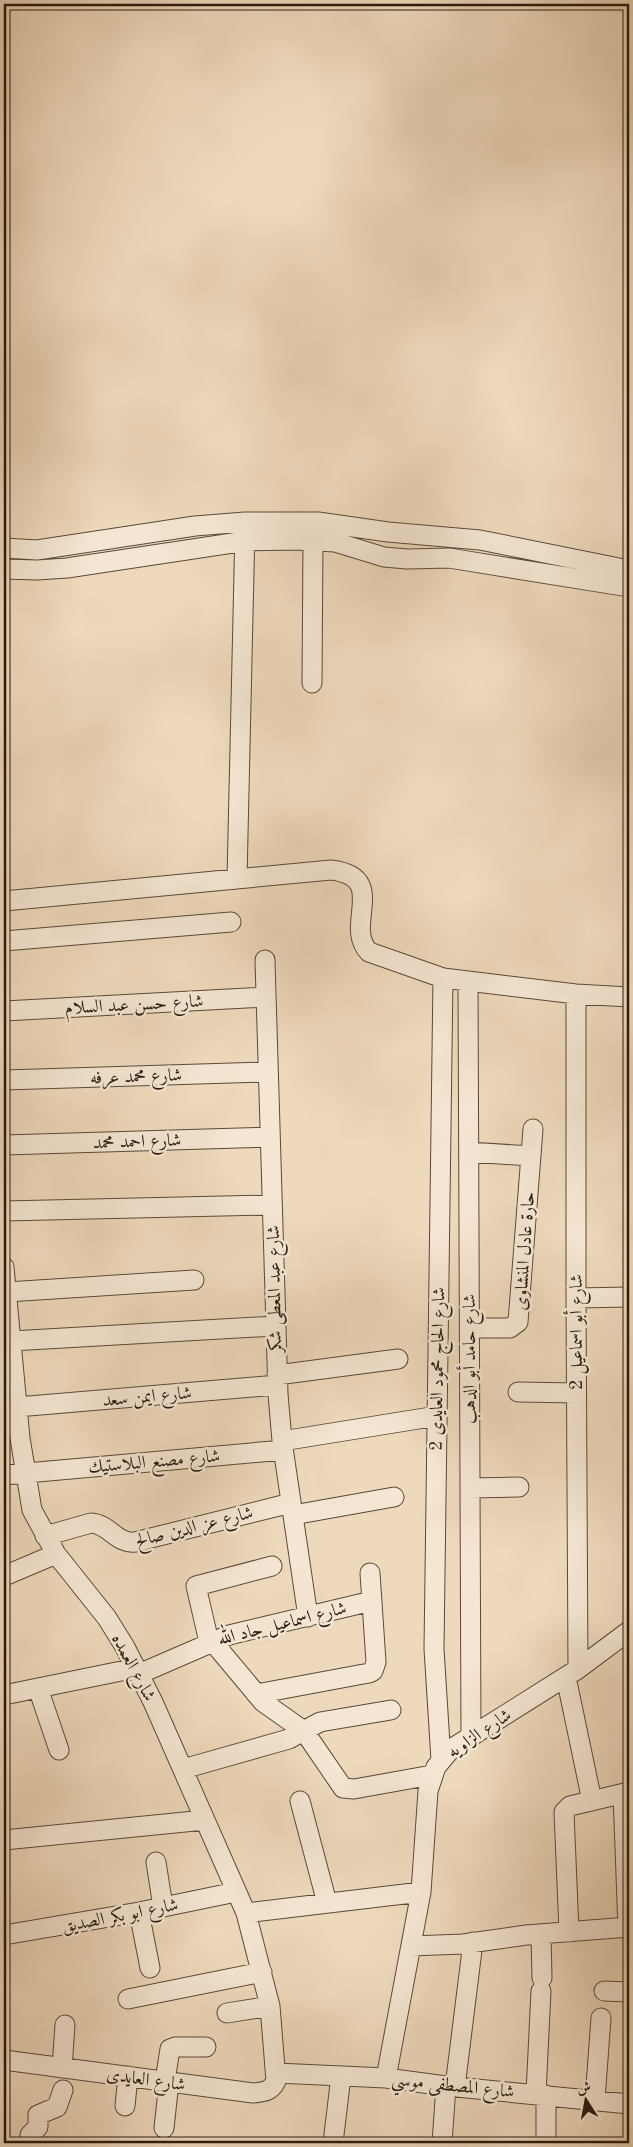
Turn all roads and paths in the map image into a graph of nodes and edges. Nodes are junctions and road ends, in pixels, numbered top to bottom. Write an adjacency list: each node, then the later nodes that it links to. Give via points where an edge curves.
1 (245, 522): 2 (street); 4 (street, via 195,526 37,550); 5 (street, via 318,522 480,540)
2 (246, 541): 3 (street); 6 (street, via 68,568); 11 (street)
3 (313, 541): 8 (street, via 335,542 384,557 449,558); 10 (street)
4 (4, 548)
5 (553, 555): 7 (street); 8 (street)
6 (4, 569)
7 (629, 570)
8 (554, 574): 9 (street)
9 (629, 587)
10 (312, 683)
11 (237, 879): 12 (street); 16 (street, via 331,870 346,872 356,879 362,891 361,938 364,947 379,956)
12 (4, 901)
13 (232, 922): 14 (street)
14 (4, 941)
15 (264, 960): 19 (street, شارع عبد المعطى شكر)
16 (443, 978): 17 (street); 42 (street, شارع الحاج محمود العايدى 2)
17 (468, 981): 18 (street); 27 (street, شارع حامد أبو الدهب)
18 (576, 994): 20 (street); 34 (street, شارع أبو اسماعيل 2)
19 (265, 997): 21 (street, شارع حسن عبد السلام); 22 (street, شارع عبد المعطى شكر)
20 (629, 998)
21 (4, 1011)
22 (268, 1072): 23 (street, شارع محمد عرفه); 25 (street, شارع عبد المعطى شكر)
23 (4, 1080)
24 (533, 1129): 28 (street, حارة عادل المنشاوى)
25 (270, 1137): 26 (street, شارع احمد محمد); 29 (street, شارع عبد المعطى شكر)
26 (4, 1146)
27 (469, 1152): 28 (street); 36 (street, شارع حامد أبو الدهب)
28 (531, 1156): 36 (street, حارة عادل المنشاوى, via 518,1322 510,1328)
29 (272, 1205): 30 (street); 35 (street, شارع عبد المعطى شكر)
30 (4, 1211)
31 (194, 1280): 32 (street)
32 (5, 1283): 37 (street, شارع العمده)
33 (629, 1297): 34 (street)
34 (576, 1298): 44 (street, شارع أبو اسماعيل 2)
35 (275, 1326): 37 (street); 40 (street, شارع عبد المعطى شكر)
36 (469, 1328): 43 (street, شارع حامد أبو الدهب)
37 (11, 1341): 39 (street, شارع العمده)
38 (398, 1359): 40 (street, شارع ايمن سعد)
39 (9, 1372): 45 (street, شارع العمده)
40 (277, 1380): 45 (street, شارع ايمن سعد); 48 (street, شارع عبد المعطى شكر)
41 (518, 1392): 44 (street)
42 (437, 1393): 43 (street); 46 (street, شارع الحاج محمود العايدى 2)
43 (470, 1393): 52 (street, شارع حامد أبو الدهب)
44 (576, 1393): 65 (street, شارع أبو اسماعيل 2)
45 (17, 1406): 47 (street, شارع العمده)
46 (437, 1416): 48 (street, شارع مصنع البلاستيك); 73 (street, شارع الحاج محمود العايدى 2)
47 (12, 1439): 49 (street, شارع العمده)
48 (283, 1446): 49 (street, شارع مصنع البلاستيك); 54 (street, شارع عبد المعطى شكر)
49 (26, 1472): 50 (street, شارع مصنع البلاستيك); 55 (street, شارع العمده, via 32,1510)
50 (4, 1475)
51 (519, 1487): 52 (street)
52 (470, 1488): 71 (street, شارع حامد أبو الدهب)
53 (394, 1497): 54 (street, شارع عز الدين صالح)
54 (292, 1509): 55 (street, شارع عز الدين صالح, via 135,1542 123,1542 105,1526 91,1523); 61 (street, شارع عبد المعطى شكر)
55 (46, 1536): 56 (street, شارع العمده)
56 (56, 1554): 59 (street); 64 (street, شارع العمده, via 107,1618)
57 (272, 1566): 63 (street, via 196,1586)
58 (370, 1573): 60 (street)
59 (4, 1576)
60 (372, 1601): 61 (street, شارع اسماعيل جاد الله); 67 (street, via 376,1662 373,1671)
61 (308, 1616): 63 (street, شارع اسماعيل جاد الله)
62 (629, 1631): 65 (street, شارع الزاويه)
63 (211, 1641): 64 (street, شارع اسماعيل جاد الله); 67 (street)
64 (137, 1671): 66 (street, شارع اسماعيل جاد الله); 74 (street, شارع العمده)
65 (572, 1673): 71 (street, شارع الزاويه); 77 (street, شارع أبو اسماعيل 2)
66 (38, 1688): 68 (street, شارع اسماعيل جاد الله); 72 (street)
67 (256, 1694): 70 (street)
68 (4, 1695)
69 (392, 1710): 70 (street, via 320,1722)
70 (304, 1730): 73 (street, via 340,1784 347,1789); 74 (street, via 281,1742)
71 (471, 1737): 73 (street, شارع الزاويه, via 450,1749)
72 (59, 1750)
73 (436, 1768): 82 (street, شارع الزاويه, via 428,1791)
74 (183, 1769): 78 (street, شارع العمده)
75 (626, 1793): 77 (street); 87 (street)
76 (300, 1801): 83 (street)
77 (592, 1801): 88 (street, via 570,1806 564,1812)
78 (205, 1820): 79 (street); 81 (street, شارع العمده)
79 (4, 1840)
80 (156, 1862): 84 (street)
81 (236, 1892): 84 (street, شارع ابو بكر الصديق); 86 (street, شارع العمده)
82 (421, 1892): 83 (street); 92 (street, شارع الزاويه)
83 (328, 1903): 86 (street)
84 (163, 1907): 85 (street, شارع ابو بكر الصديق)
85 (139, 1912): 90 (street, شارع ابو بكر الصديق); 93 (street)
86 (246, 1913): 94 (street, شارع العمده)
87 (629, 1928): 88 (street)
88 (568, 1932): 89 (street)
89 (541, 1934): 91 (street); 112 (street)
90 (4, 1935)
91 (473, 1942): 92 (street); 110 (street)
92 (411, 1946): 108 (street, شارع الزاويه)
93 (150, 1968)
94 (262, 1972): 97 (street); 98 (street, شارع العمده)
95 (604, 1991): 96 (street)
96 (629, 1992)
97 (128, 1999)
98 (270, 2006): 99 (street); 105 (street, شارع العمده)
99 (227, 2013)
100 (601, 2018): 113 (street)
101 (65, 2025): 104 (street)
102 (206, 2047): 109 (street, via 170,2049)
103 (4, 2060): 104 (street, شارع العايدى)
104 (62, 2068): 106 (street, شارع العايدى)
105 (276, 2073): 107 (street, شارع المصطفى موسي); 109 (street, شارع العايدى, via 272,2089 253,2093)
106 (128, 2076): 109 (street, شارع العايدى); 115 (street)
107 (341, 2076): 108 (street, شارع المصطفى موسي); 118 (street)
108 (386, 2078): 110 (street, شارع المصطفى موسي)
109 (167, 2081): 116 (street)
110 (450, 2087): 112 (street, شارع المصطفى موسي); 119 (street)
111 (63, 2090): 117 (street, via 57,2107 38,2115 38,2127 30,2135)
112 (541, 2095): 113 (street, شارع المصطفى موسي); 120 (street)
113 (595, 2100): 114 (street, شارع المصطفى موسي)
114 (629, 2104)
115 (125, 2106)
116 (164, 2128)
117 (30, 2143)
118 (334, 2143)
119 (442, 2143)
120 (546, 2143)

